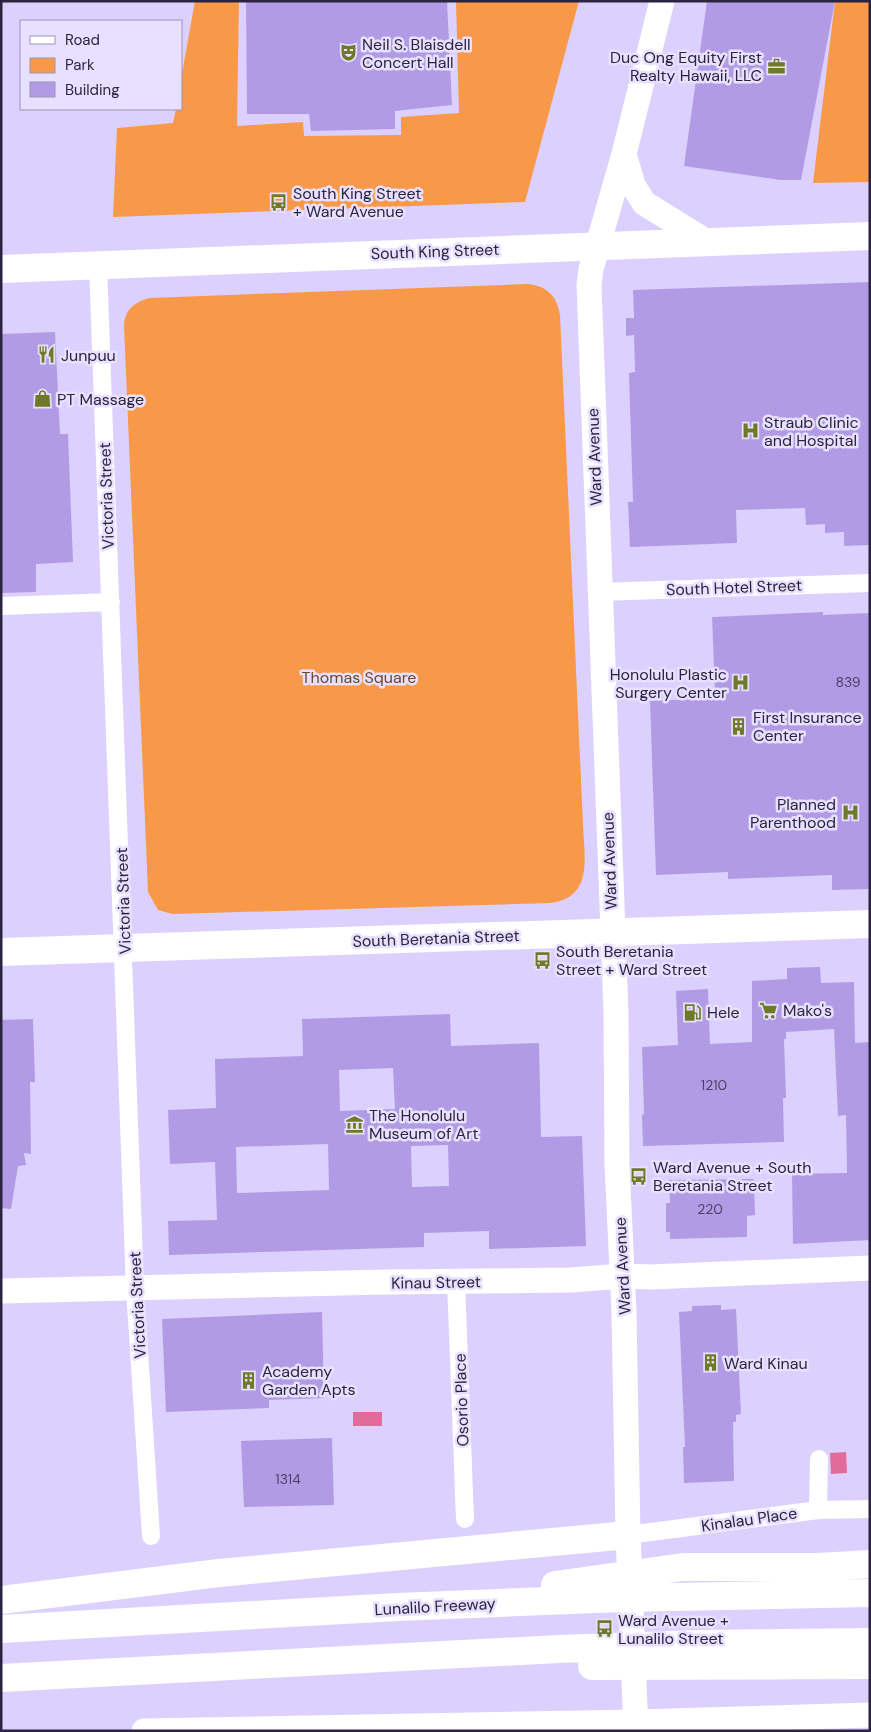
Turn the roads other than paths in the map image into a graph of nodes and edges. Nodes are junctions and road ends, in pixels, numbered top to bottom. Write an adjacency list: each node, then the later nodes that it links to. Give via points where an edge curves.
1 (662, 1): 2 (main road, Ward Avenue)
2 (624, 154): 4 (main road, via 632,185 644,203); 5 (main road, Ward Avenue)
3 (870, 236): 4 (main road, South King Street)
4 (707, 242): 5 (main road, South King Street)
5 (598, 246): 6 (main road, South King Street); 9 (main road, Ward Avenue, via 589,285)
6 (98, 265): 7 (main road, South King Street); 10 (street, Victoria Street)
7 (1, 269)
8 (870, 583): 9 (street, South Hotel Street)
9 (599, 592): 13 (main road, Ward Avenue)
10 (111, 602): 11 (street); 14 (street, Victoria Street)
11 (1, 606)
12 (870, 924): 13 (main road, South Beretania Street)
13 (612, 932): 14 (main road, South Beretania Street); 17 (main road, Ward Avenue)
14 (124, 948): 15 (main road, South Beretania Street); 19 (street, Victoria Street)
15 (1, 952)
16 (870, 1268): 17 (main road, Kinau Street)
17 (623, 1276): 18 (main road, Kinau Street); 26 (main road, Ward Avenue)
18 (456, 1281): 19 (main road, Kinau Street); 24 (street, Osorio Place)
19 (135, 1289): 20 (main road, Kinau Street); 25 (street, Victoria Street)
20 (1, 1291)
21 (819, 1459): 23 (street)
22 (870, 1509): 23 (street, Kinalau Place)
23 (818, 1510): 26 (street, Kinalau Place)
24 (466, 1519)
25 (151, 1536)
26 (628, 1536): 29 (main road, via 219,1573); 39 (main road, Ward Avenue)
27 (870, 1564): 30 (main road, via 818,1568 683,1567)
28 (870, 1593): 30 (main road, Lunalilo Freeway)
29 (1, 1600)
30 (398, 1607): 31 (main road, Lunalilo Freeway)
31 (1, 1629)
32 (870, 1642): 33 (main road, via 648,1646)
33 (281, 1664): 34 (main road); 35 (main road)
34 (870, 1665)
35 (156, 1670): 36 (main road); 37 (main road)
36 (1, 1678)
37 (1, 1687)
38 (870, 1715): 39 (main road)
39 (636, 1726): 40 (main road)
40 (155, 1730): 41 (main road)
41 (144, 1731)

